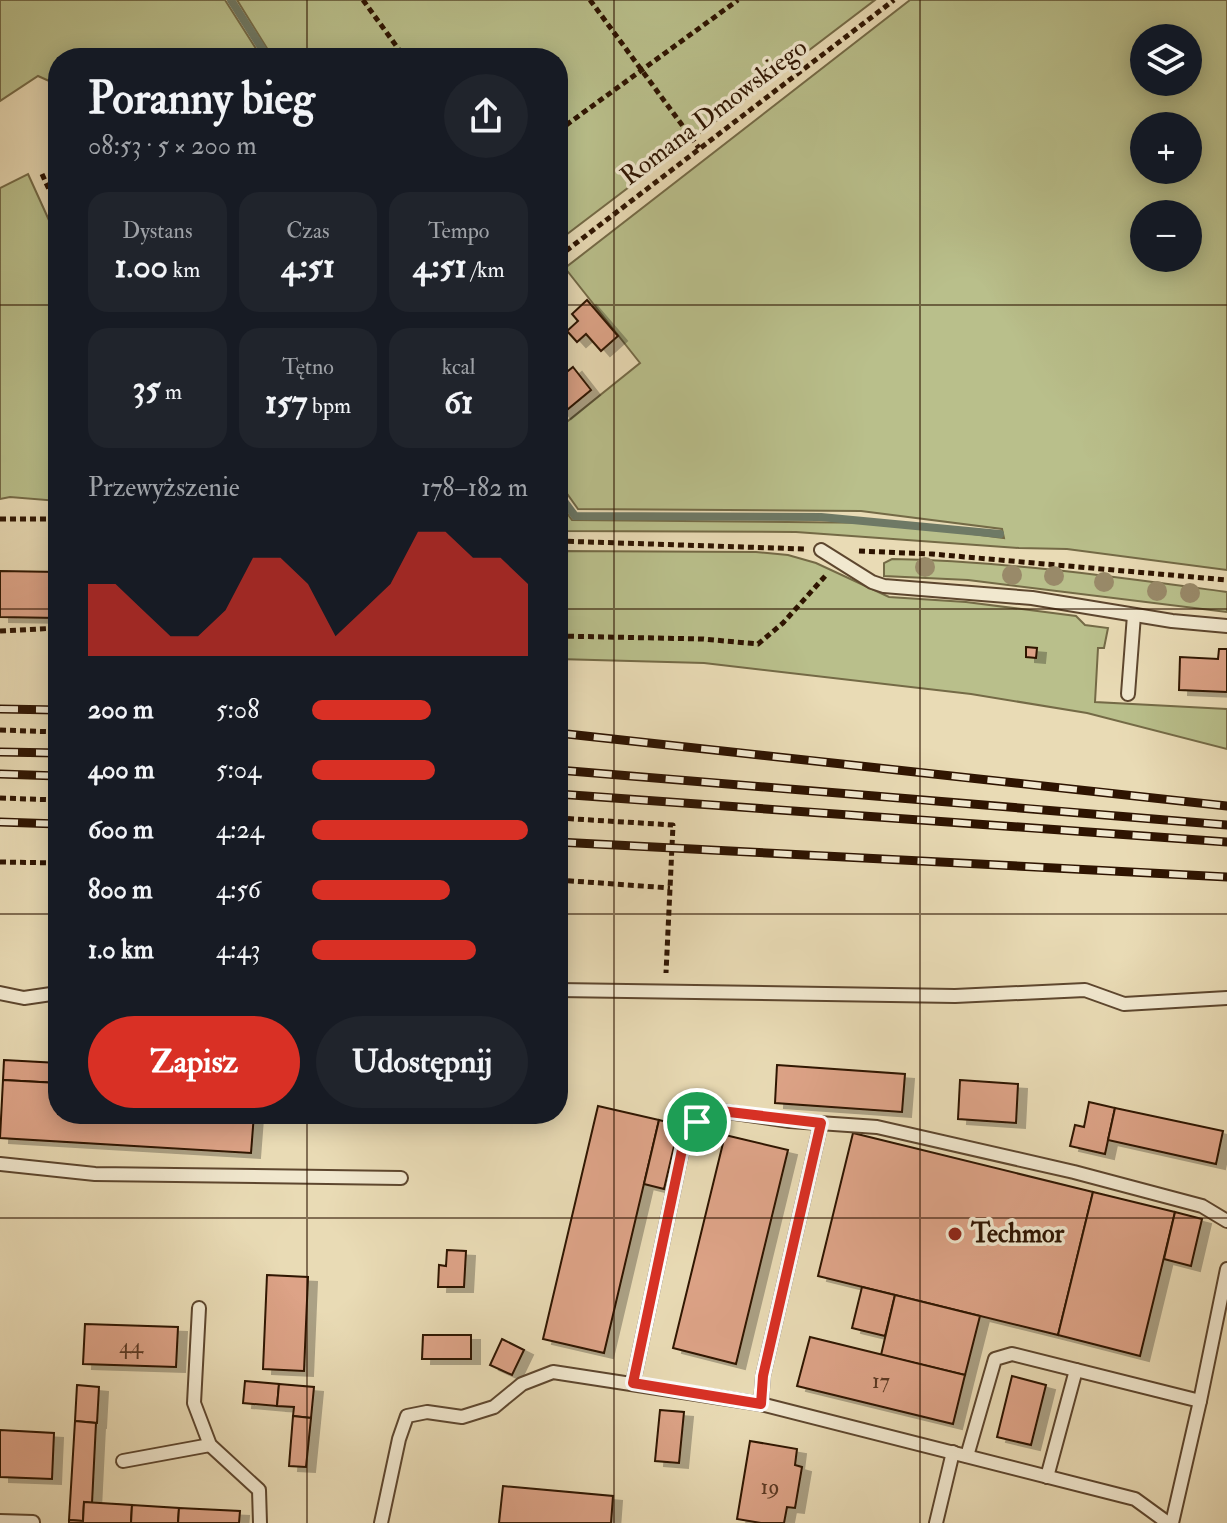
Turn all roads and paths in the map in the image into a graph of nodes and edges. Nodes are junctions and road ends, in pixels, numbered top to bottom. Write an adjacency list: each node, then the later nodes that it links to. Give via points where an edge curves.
1 (363, 0): 5 (path)
2 (590, 0): 6 (path)
3 (738, 0): 6 (path)
4 (894, 0): 8 (path, Romana Dmowskiego)
5 (398, 48)
6 (641, 71): 7 (path); 8 (path)
7 (568, 124)
8 (699, 148): 11 (path, Romana Dmowskiego)
9 (42, 174): 10 (path)
10 (48, 187)
11 (568, 249)
12 (0, 519): 13 (path)
13 (48, 519)
14 (568, 541): 15 (path)
15 (821, 550): 16 (lane); 17 (path, via 932,554)
16 (839, 561): 18 (lane, via 884,586 1017,597); 22 (path, via 758,644)
17 (1227, 580)
18 (1134, 615): 19 (lane); 23 (lane)
19 (1227, 626)
20 (48, 629): 21 (path)
21 (0, 631)
22 (568, 636)
23 (1128, 694)
24 (0, 730): 25 (path)
25 (48, 732)
26 (0, 798): 27 (path)
27 (48, 800)
28 (568, 819): 32 (path, via 673,825)
29 (0, 862): 30 (path)
30 (48, 863)
31 (568, 881): 32 (path)
32 (670, 888): 34 (path)
33 (568, 990): 34 (lane)
34 (665, 991): 37 (lane, via 955,996 1085,990 1124,1004)
35 (0, 993): 36 (lane, via 24,998)
36 (48, 994)
37 (1227, 998)
38 (821, 1123): 41 (lane, via 877,1127 1074,1172 1202,1206); 45 (lane, via 721,1111 697,1122 683,1145); 47 (lane)
39 (0, 1164): 40 (lane, via 95,1174)
40 (401, 1178)
41 (1227, 1221)
42 (1227, 1269): 46 (lane)
43 (199, 1308): 48 (lane, via 194,1403)
44 (1076, 1370): 46 (lane); 50 (lane, via 1012,1354 995,1359); 52 (lane)
45 (633, 1383): 47 (lane); 56 (lane, via 553,1372 522,1384 494,1407 462,1417 427,1412 407,1416)
46 (1200, 1401): 58 (lane)
47 (761, 1404): 49 (lane)
48 (210, 1445): 51 (lane); 55 (lane, via 259,1490)
49 (953, 1452): 50 (lane); 57 (lane)
50 (967, 1456): 52 (lane)
51 (123, 1461)
52 (1047, 1477): 58 (lane, via 1135,1499)
53 (0, 1521): 54 (lane)
54 (33, 1522)
55 (260, 1523)
56 (381, 1523)
57 (936, 1523)
58 (1170, 1523)

